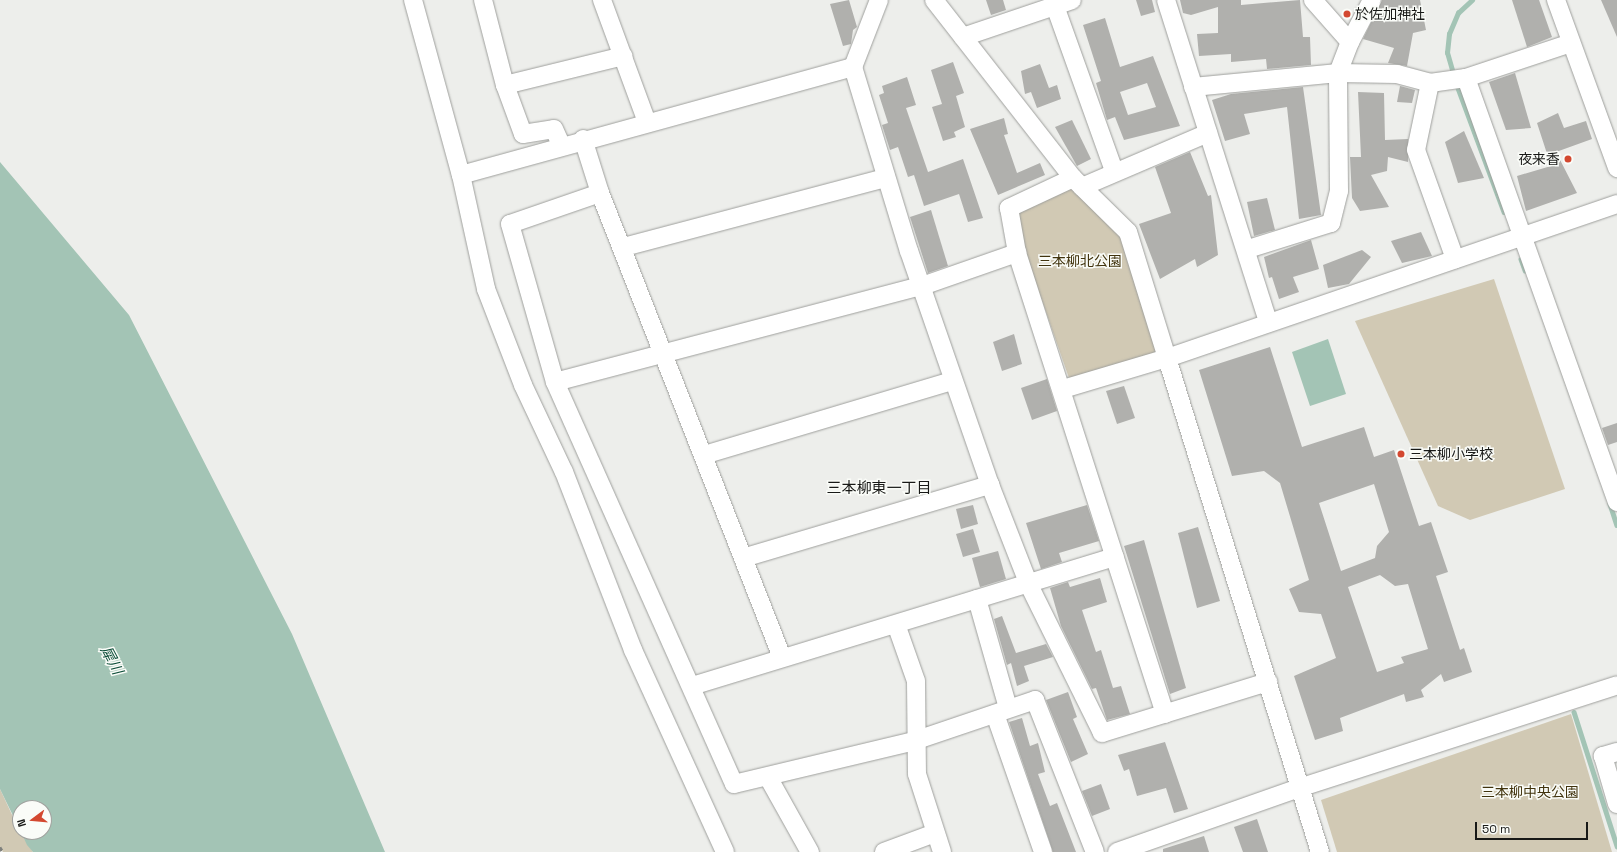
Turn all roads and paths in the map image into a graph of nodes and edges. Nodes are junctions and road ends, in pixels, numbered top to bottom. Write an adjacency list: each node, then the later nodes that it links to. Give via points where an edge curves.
1 (413, 0): 28 (street)
2 (483, 0): 20 (street)
3 (602, 0): 15 (street)
4 (879, 0): 16 (street)
5 (934, 0): 12 (street)
6 (1072, 0): 11 (street)
7 (1166, 0): 21 (street)
8 (1313, 0): 13 (street)
9 (1372, 0): 13 (street)
10 (1556, 0): 14 (street)
11 (1055, 6): 12 (street); 27 (street)
12 (963, 37): 30 (street)
13 (1350, 42): 17 (street)
14 (1571, 43): 18 (street); 26 (street)
15 (624, 56): 20 (street); 22 (street)
16 (853, 67): 22 (street); 29 (street)
17 (1338, 73): 19 (street, via 1398,74); 21 (street); 35 (street, via 1339,191 1331,223)
18 (1466, 78): 19 (street); 33 (street)
19 (1430, 83): 37 (street, via 1416,150)
20 (505, 85): 25 (street, via 523,134 554,129)
21 (1193, 87): 23 (street)
22 (647, 122): 24 (street)
23 (1208, 133): 27 (street); 35 (street)
24 (583, 139): 25 (street); 31 (street)
25 (560, 145): 28 (street)
26 (1617, 168)
27 (1114, 171): 30 (street)
28 (461, 175): 67 (street, via 486,289 523,385 564,472 633,650)
29 (886, 178): 34 (street); 38 (street)
30 (1078, 182): 36 (street, via 1009,208); 41 (street, via 1128,232)
31 (600, 193): 34 (street); 43 (street, via 510,224)
32 (1617, 204): 33 (street)
33 (1522, 234): 37 (street); 47 (street)
34 (624, 247): 40 (street)
35 (1248, 249): 39 (street)
36 (1017, 253): 38 (street); 44 (street)
37 (1455, 259): 39 (street)
38 (922, 286): 40 (street); 42 (street)
39 (1268, 321): 41 (street)
40 (663, 354): 43 (street); 45 (street)
41 (1167, 358): 44 (street); 54 (street)
42 (953, 381): 45 (street); 46 (street)
43 (555, 382): 56 (street)
44 (1063, 389): 48 (street)
45 (704, 455): 49 (street)
46 (990, 485): 49 (street); 50 (street)
47 (1617, 502)
48 (1115, 557): 50 (street); 58 (street)
49 (743, 558): 53 (street)
50 (1029, 585): 51 (street); 58 (street, via 1102,733)
51 (977, 599): 52 (street); 57 (street)
52 (896, 627): 53 (street); 59 (street, via 916,681)
53 (782, 658): 56 (street)
54 (1268, 682): 58 (street); 62 (street)
55 (1617, 685): 62 (street)
56 (692, 686): 61 (street, via 734,784)
57 (1002, 711): 59 (street); 71 (street); 72 (street, via 1035,700)
58 (1165, 714)
59 (914, 741): 61 (street); 64 (street, via 917,774)
60 (1617, 752): 63 (street, via 1603,756)
61 (768, 777): 68 (street)
62 (1300, 788): 73 (street); 74 (street)
63 (1617, 804)
64 (935, 833): 69 (street); 70 (street)
65 (0, 847): 66 (path)
66 (3, 852)
67 (725, 852)
68 (810, 852)
69 (884, 852)
70 (942, 852)
71 (1043, 852)
72 (1096, 852)
73 (1117, 852)
74 (1320, 852)

